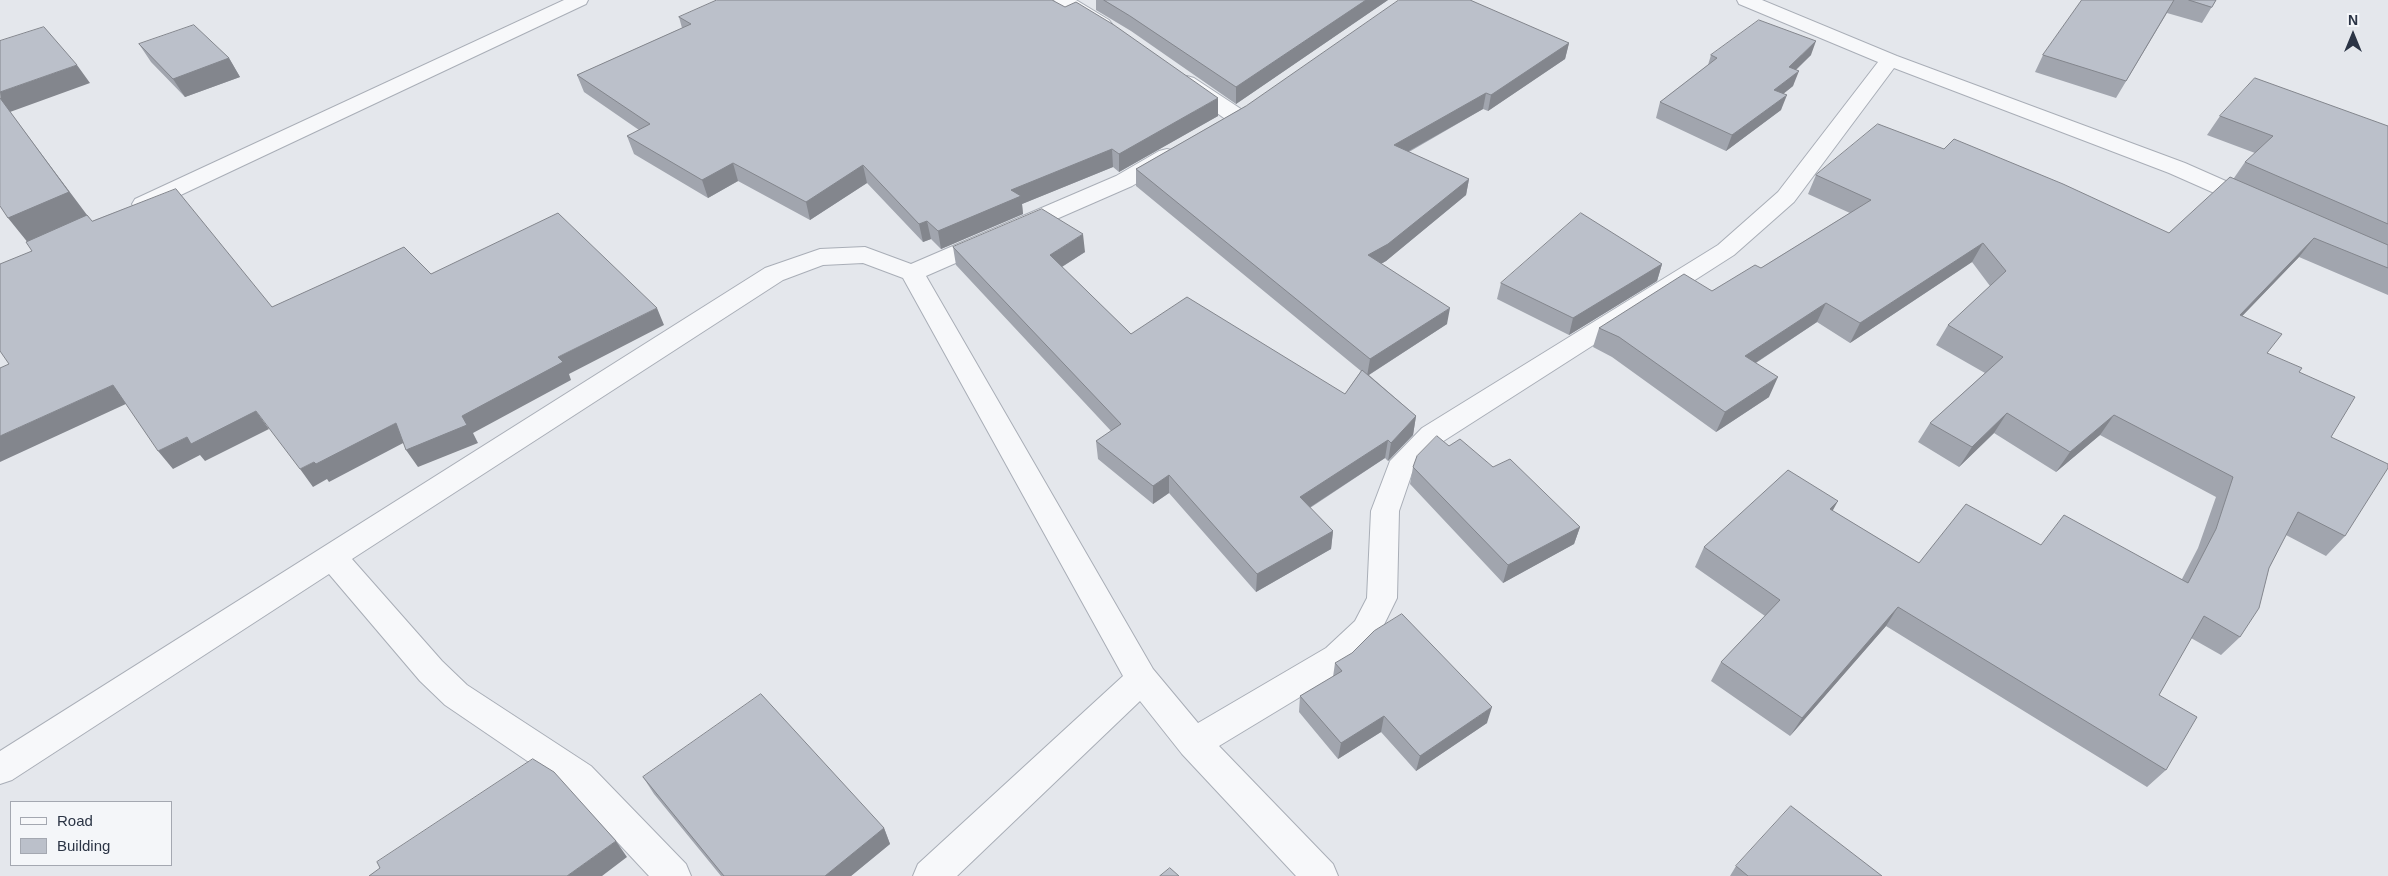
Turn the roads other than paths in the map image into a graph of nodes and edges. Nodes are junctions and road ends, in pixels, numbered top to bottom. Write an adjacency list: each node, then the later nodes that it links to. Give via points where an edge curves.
1 (579, 0): 9 (street)
2 (1063, 0): 4 (street)
3 (1746, 0): 5 (street)
4 (1115, 32)
5 (1890, 60): 10 (street, via 2177,168); 14 (street, via 1786,197 1726,250 1432,435 1400,468 1385,511 1382,598 1366,630 1337,658)
6 (1171, 71): 7 (street)
7 (1235, 116)
8 (1184, 146): 11 (street, via 1124,181)
9 (125, 211)
10 (2274, 211)
11 (912, 273): 12 (street, via 865,255 820,257 774,274); 13 (street)
12 (333, 557): 15 (street); 16 (street, via 431,672 456,695 579,777)
13 (1142, 679): 14 (street); 17 (street)
14 (1194, 743): 18 (street)
15 (0, 769)
16 (673, 876)
17 (931, 876)
18 (1320, 876)

